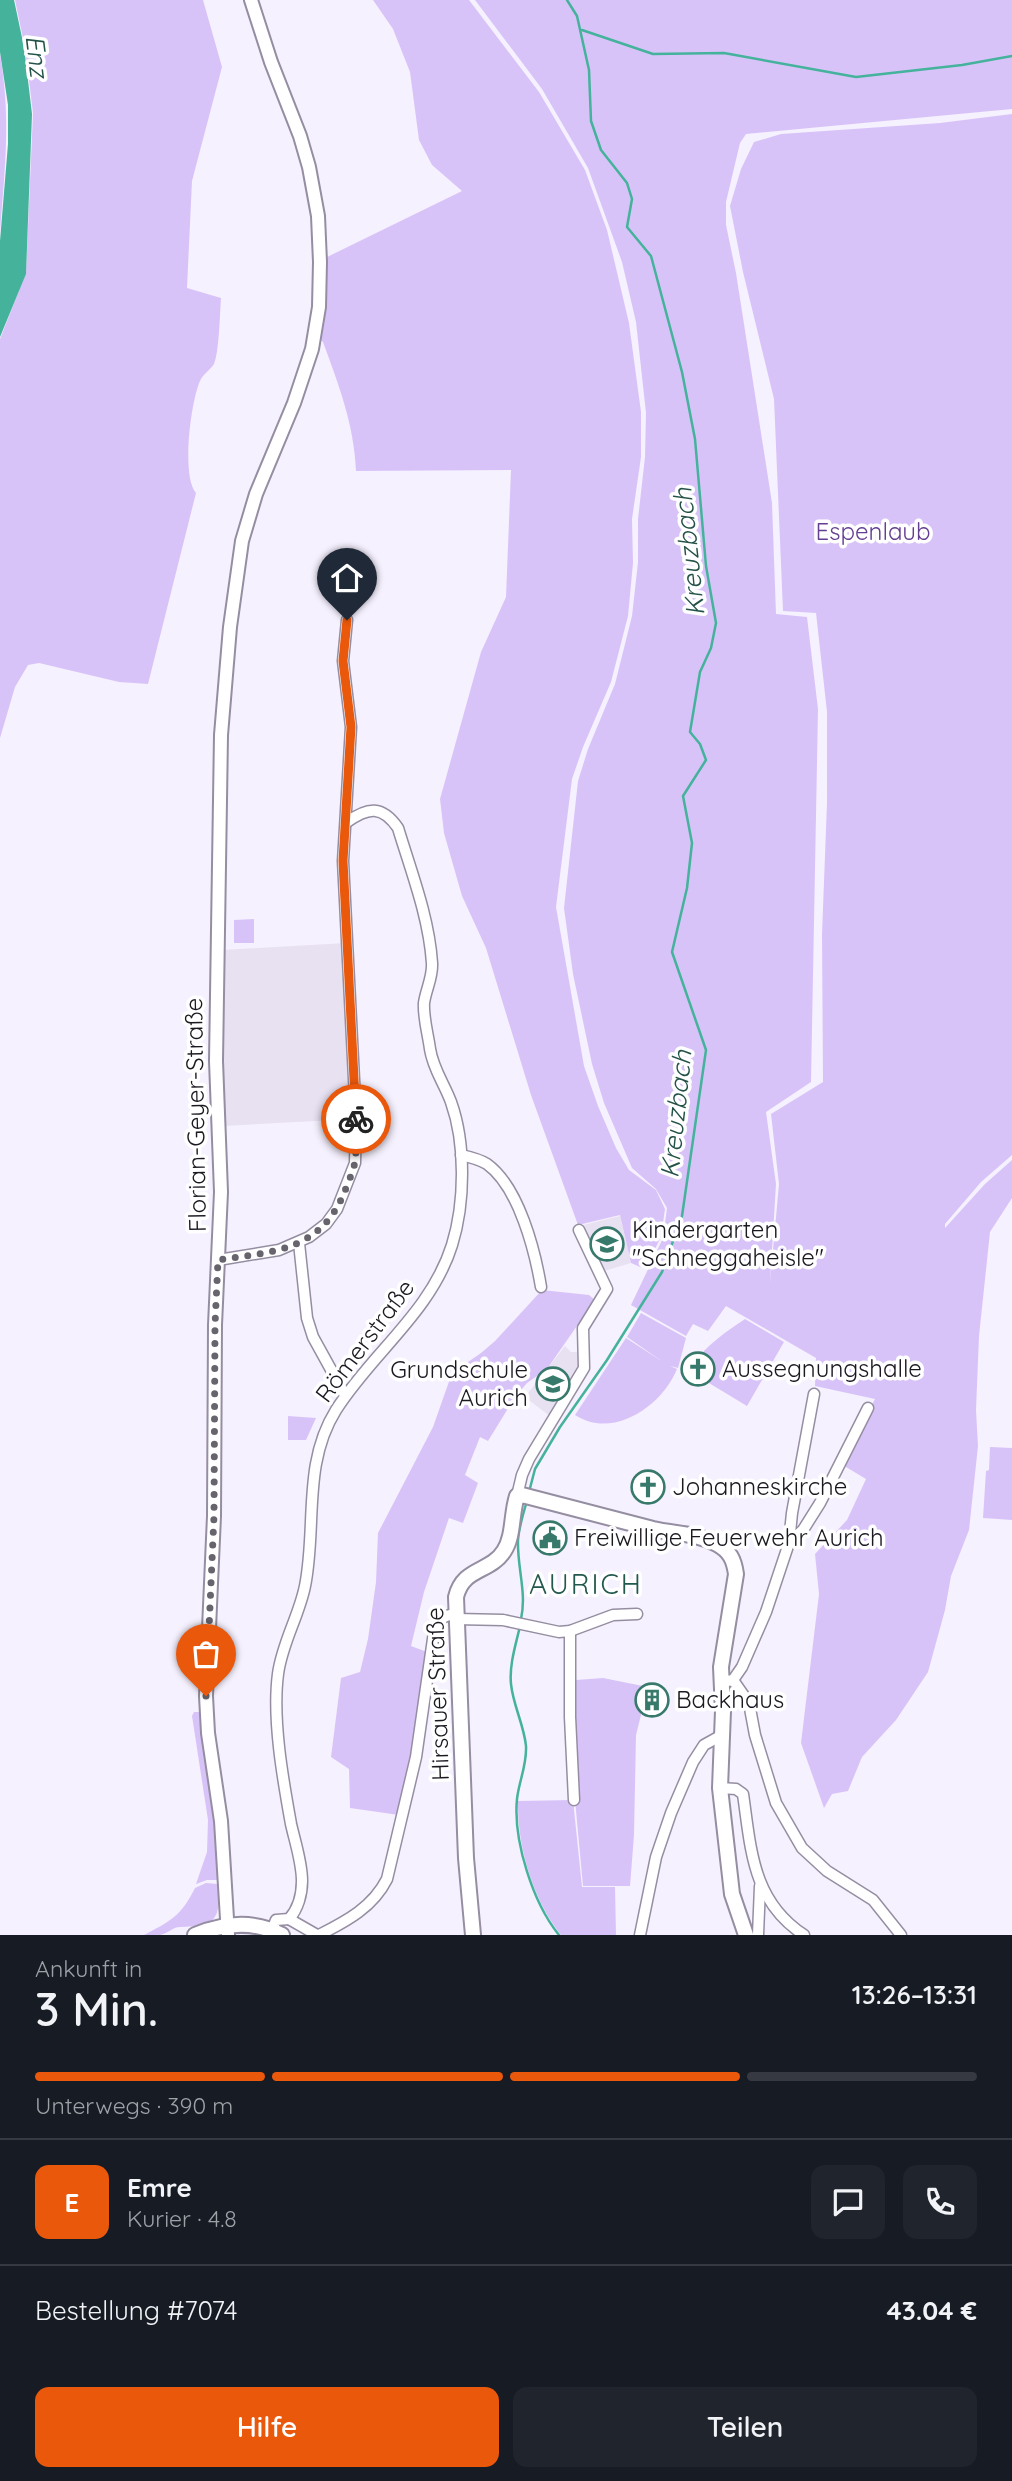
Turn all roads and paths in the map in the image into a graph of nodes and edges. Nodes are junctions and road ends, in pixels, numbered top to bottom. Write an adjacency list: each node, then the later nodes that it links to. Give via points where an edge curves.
1 (251, 0): 7 (street, Florian-Geyer-Straße, via 309,167 318,216 320,285 309,362 249,515 224,693 216,975)
2 (347, 620): 3 (street, via 343,661 351,727)
3 (347, 822): 4 (street, Römerstraße, via 362,813 379,811 398,828 432,965 424,1001 431,1053 452,1105); 6 (street, via 343,861 355,1163 337,1209 326,1224)
4 (461, 1155): 8 (street, via 488,1165 511,1194 528,1232); 10 (street, Römerstraße, via 454,1234 432,1289 399,1335)
5 (579, 1230): 12 (street, via 607,1290 583,1328 584,1368 522,1475)
6 (299, 1243): 7 (street); 10 (street, via 307,1318)
7 (218, 1260): 23 (street, Florian-Geyer-Straße, via 215,1504 206,1696)
8 (541, 1287)
9 (814, 1394): 13 (street)
10 (345, 1395): 22 (street, Römerstraße, via 317,1457 306,1584 278,1672 276,1710 302,1880 300,1898)
11 (867, 1408): 13 (street, via 820,1503)
12 (524, 1496): 15 (main road, Hirsauer Straße, via 504,1552 464,1580 457,1593); 17 (main road, via 658,1530 688,1533 729,1553 736,1574 721,1667)
13 (789, 1543): 17 (street, via 742,1667)
14 (637, 1614): 16 (street, via 613,1615)
15 (456, 1616): 16 (street); 26 (street, via 441,1618 434,1632 416,1757 387,1879 368,1905); 27 (main road, Hirsauer Straße)
16 (570, 1631): 20 (street)
17 (728, 1681): 18 (main road); 32 (street, via 749,1703 776,1803 802,1848 827,1871 873,1900)
18 (722, 1735): 19 (main road); 28 (street, via 704,1745 671,1813 656,1857)
19 (720, 1788): 21 (street, via 743,1794); 29 (main road, via 732,1894)
20 (574, 1800)
21 (760, 1885): 30 (street); 31 (street, via 788,1925)
22 (289, 1919): 24 (street, via 276,1920); 26 (street)
23 (228, 1930): 24 (main road, via 251,1924); 25 (main road)
24 (277, 1932)
25 (195, 1935)
26 (318, 1935)
27 (473, 1935)
28 (640, 1935)
29 (746, 1935)
30 (758, 1935)
31 (804, 1935)
32 (901, 1935)

